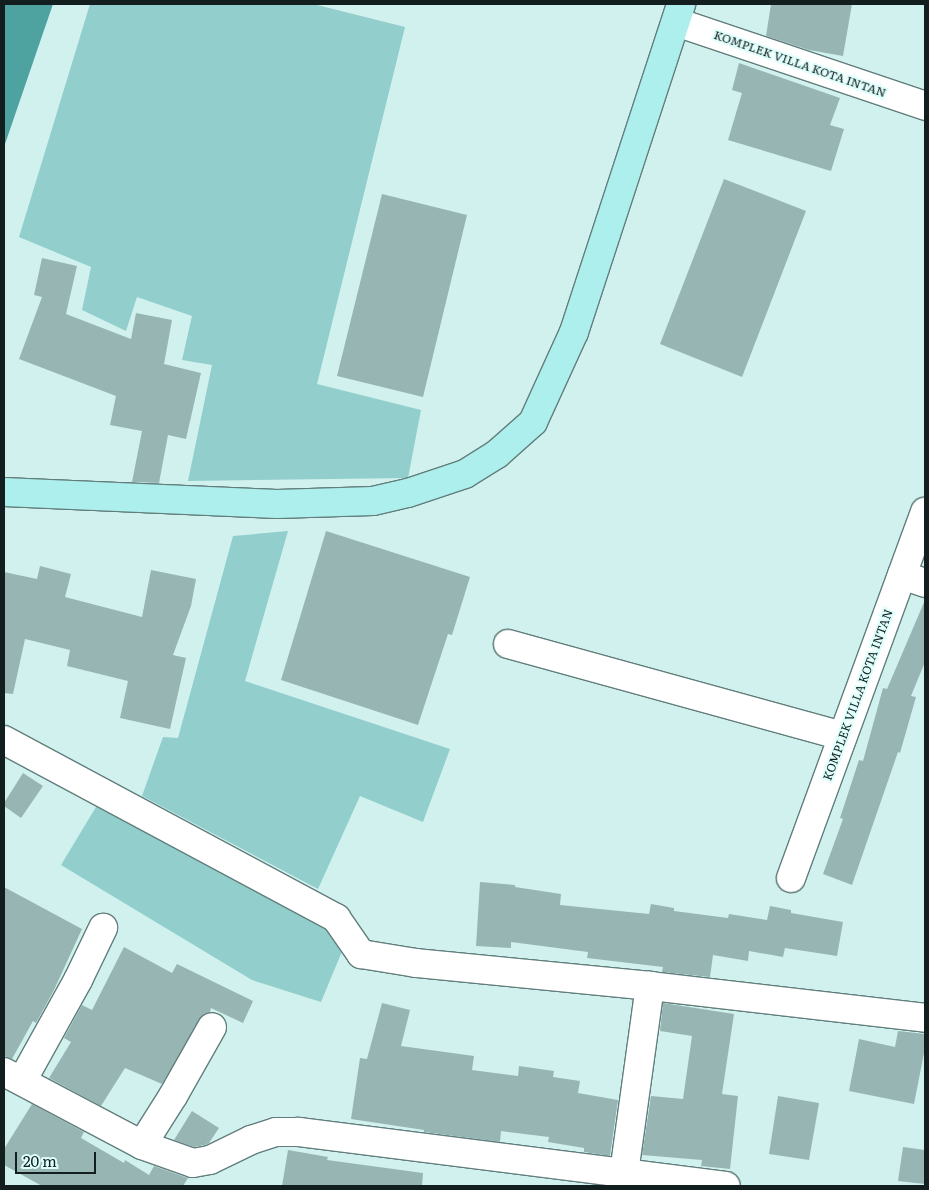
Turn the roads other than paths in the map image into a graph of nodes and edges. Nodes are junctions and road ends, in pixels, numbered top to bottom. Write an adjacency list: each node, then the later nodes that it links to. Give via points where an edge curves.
1 (678, 13): 2 (street, KOMPLEK VILLA KOTA INTAN); 3 (main road, via 574,332 533,422 497,454 465,474 373,501 277,504)
2 (925, 106)
3 (4, 492)
4 (925, 512): 5 (street, KOMPLEK VILLA KOTA INTAN)
5 (914, 579): 7 (street, KOMPLEK VILLA KOTA INTAN)
6 (508, 644): 7 (street)
7 (843, 736): 9 (street, KOMPLEK VILLA KOTA INTAN)
8 (4, 740): 11 (street, via 336,918 361,954 416,963)
9 (791, 878)
10 (103, 928): 14 (street, via 78,980)
11 (650, 986): 12 (street); 16 (street)
12 (925, 1018)
13 (212, 1027): 15 (street)
14 (13, 1076): 15 (street)
15 (142, 1145): 16 (street, via 193,1163 210,1160 276,1132 299,1132)
16 (624, 1173): 17 (street)
17 (726, 1186)

